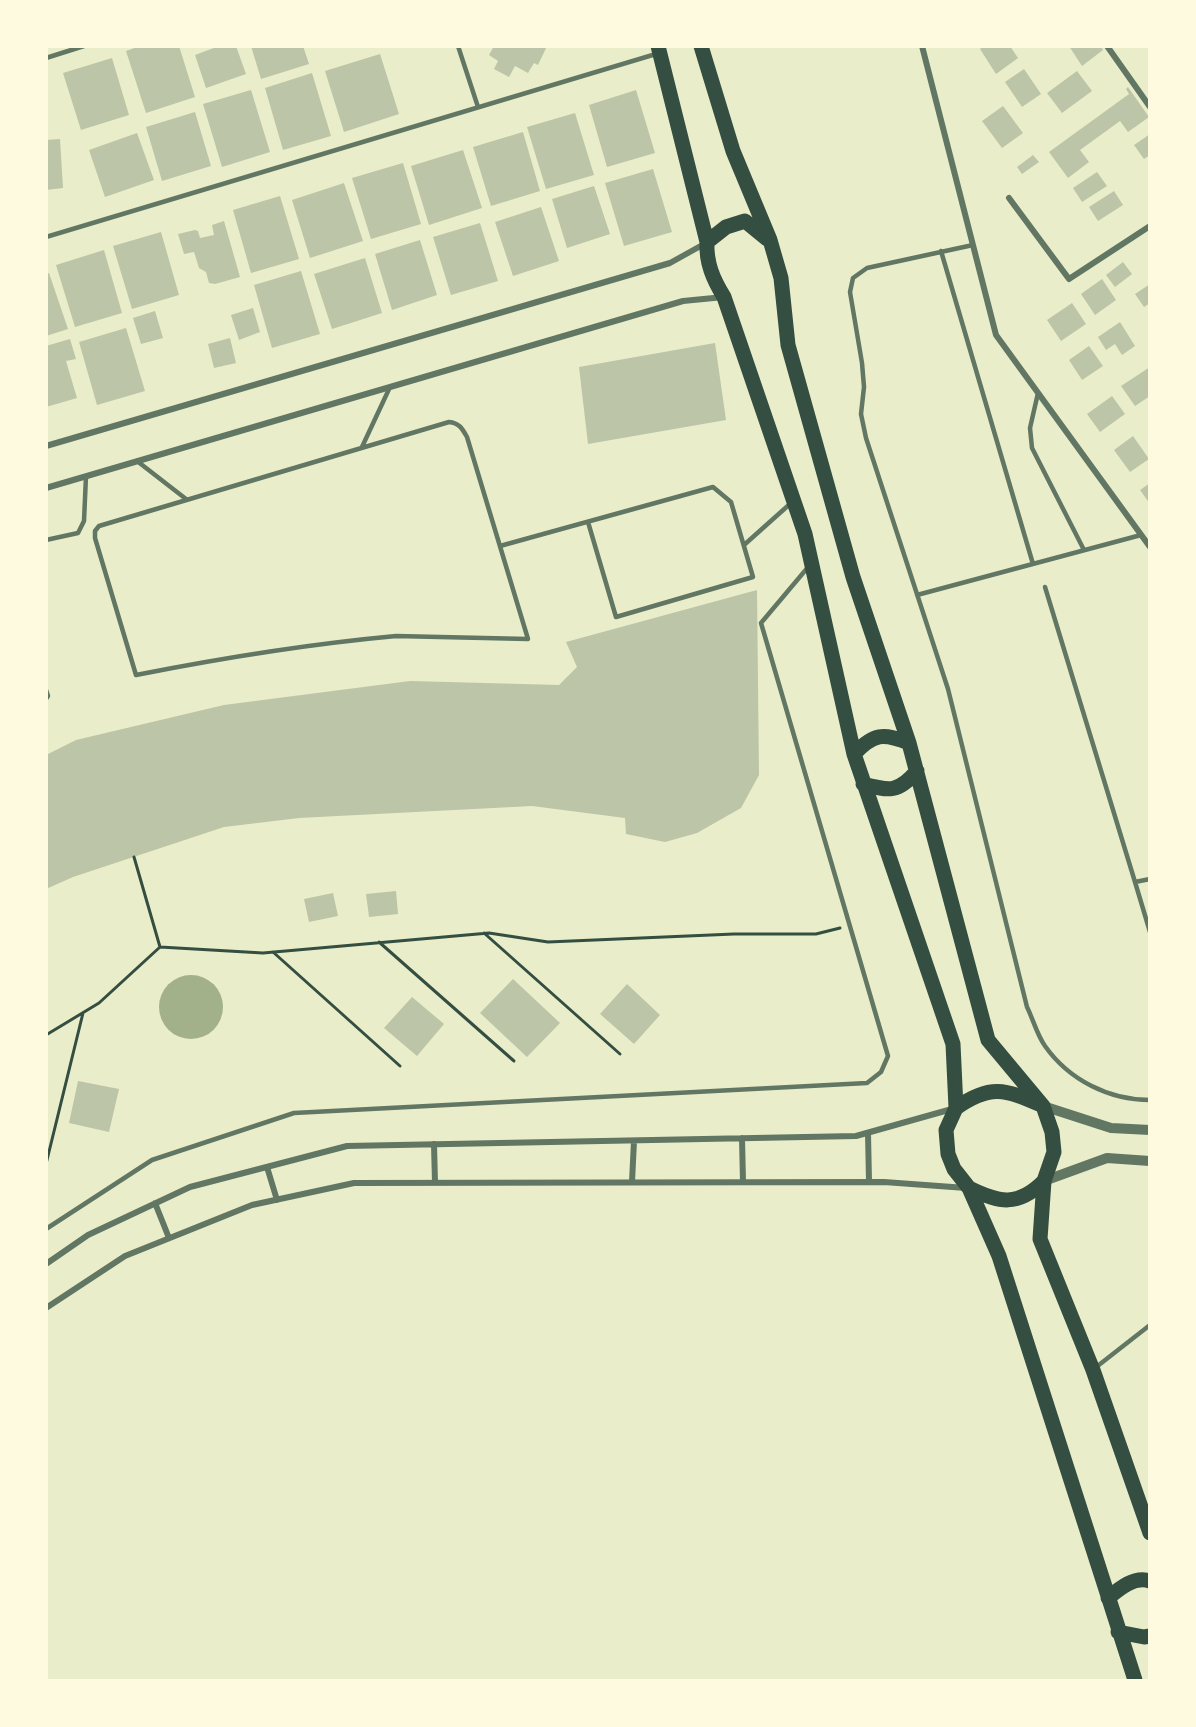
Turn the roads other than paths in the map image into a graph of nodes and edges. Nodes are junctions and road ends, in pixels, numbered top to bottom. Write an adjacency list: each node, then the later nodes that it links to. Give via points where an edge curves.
1 (84, 46): 7 (lane)
2 (458, 46): 8 (lane)
3 (701, 46): 13 (main road, via 733,151)
4 (922, 46): 15 (street)
5 (1107, 46): 9 (street)
6 (658, 50): 8 (lane); 14 (main road)
7 (46, 58)
8 (478, 107): 12 (lane)
9 (1149, 107)
10 (1009, 198): 11 (street, via 1069,279)
11 (1149, 226)
12 (46, 237)
13 (770, 240): 14 (main road, via 746,221 726,227); 40 (main road, via 781,278 788,345 853,577)
14 (707, 242): 17 (main road, via 706,258); 20 (street, via 670,263)
15 (973, 244): 16 (lane); 19 (street, via 996,335)
16 (941, 251): 35 (lane); 37 (lane, via 867,267 853,278 850,292 862,363 864,430)
17 (724, 297): 18 (street, via 684,301); 26 (main road)
18 (390, 387): 21 (lane); 22 (street)
19 (1038, 393): 28 (street); 33 (lane, via 1030,428 1032,448)
20 (46, 446)
21 (362, 447): 25 (lane); 31 (lane, via 448,422 462,428)
22 (137, 461): 23 (street); 25 (lane)
23 (86, 476): 24 (street); 29 (lane, via 84,521 78,533)
24 (46, 488)
25 (186, 499): 31 (lane, via 99,526 95,531 136,675 307,645 396,636 528,639)
26 (793, 501): 30 (lane); 34 (main road)
27 (588, 522): 30 (lane, via 713,487 731,501); 30 (lane, via 616,617 753,577); 31 (lane)
28 (1141, 535): 32 (street); 33 (lane)
29 (46, 540)
30 (744, 544)
31 (500, 546)
32 (1149, 547)
33 (1084, 550): 35 (lane)
34 (811, 563): 41 (main road); 65 (lane, via 760,623 888,1056 881,1072 867,1083 294,1113 152,1160)
35 (1033, 564): 37 (lane)
36 (1045, 587): 45 (lane)
37 (917, 595): 47 (lane, via 948,689 1027,1007 1044,1046 1069,1071 1098,1091 1130,1100)
38 (46, 690): 39 (lane)
39 (46, 699)
40 (909, 743): 41 (main road, via 888,735 866,741); 42 (main road)
41 (854, 754): 43 (main road)
42 (917, 771): 43 (main road, via 904,785 895,788 885,790); 48 (main road, via 988,1040)
43 (863, 784): 49 (main road, via 952,1044)
44 (1149, 879): 45 (lane)
45 (1135, 882): 46 (lane)
46 (1149, 932)
47 (1149, 1100)
48 (1044, 1106): 49 (main road, via 1013,1092 991,1091 973,1096); 50 (street, via 1112,1128); 57 (main road, via 1054,1152)
49 (956, 1108): 51 (street); 62 (main road, via 946,1130 948,1154)
50 (1149, 1130)
51 (868, 1132): 52 (street, via 856,1136); 60 (street)
52 (742, 1138): 53 (street); 59 (street)
53 (634, 1140): 54 (street); 58 (street)
54 (434, 1144): 56 (street, via 347,1146); 61 (street)
55 (1149, 1161): 57 (street, via 1107,1158)
56 (267, 1167): 63 (street); 64 (street, via 190,1187)
57 (1044, 1181): 62 (main road, via 1033,1192 1004,1201); 70 (main road, via 1040,1239)
58 (632, 1182): 59 (street); 61 (street)
59 (743, 1182): 60 (street)
60 (869, 1182): 62 (street)
61 (435, 1183): 63 (street, via 354,1183)
62 (969, 1188): 73 (main road, via 999,1256)
63 (277, 1200): 66 (street, via 252,1205)
64 (155, 1203): 66 (street); 67 (street, via 88,1235)
65 (46, 1229)
66 (169, 1238): 68 (street, via 125,1256)
67 (46, 1264)
68 (46, 1308)
69 (1149, 1325): 70 (lane)
70 (1093, 1370): 71 (main road)
71 (1149, 1533)
72 (1149, 1581): 73 (main road, via 1141,1578)
73 (1108, 1598): 74 (main road)
74 (1118, 1632): 75 (main road); 76 (main road)
75 (1149, 1636)
76 (1135, 1680)

